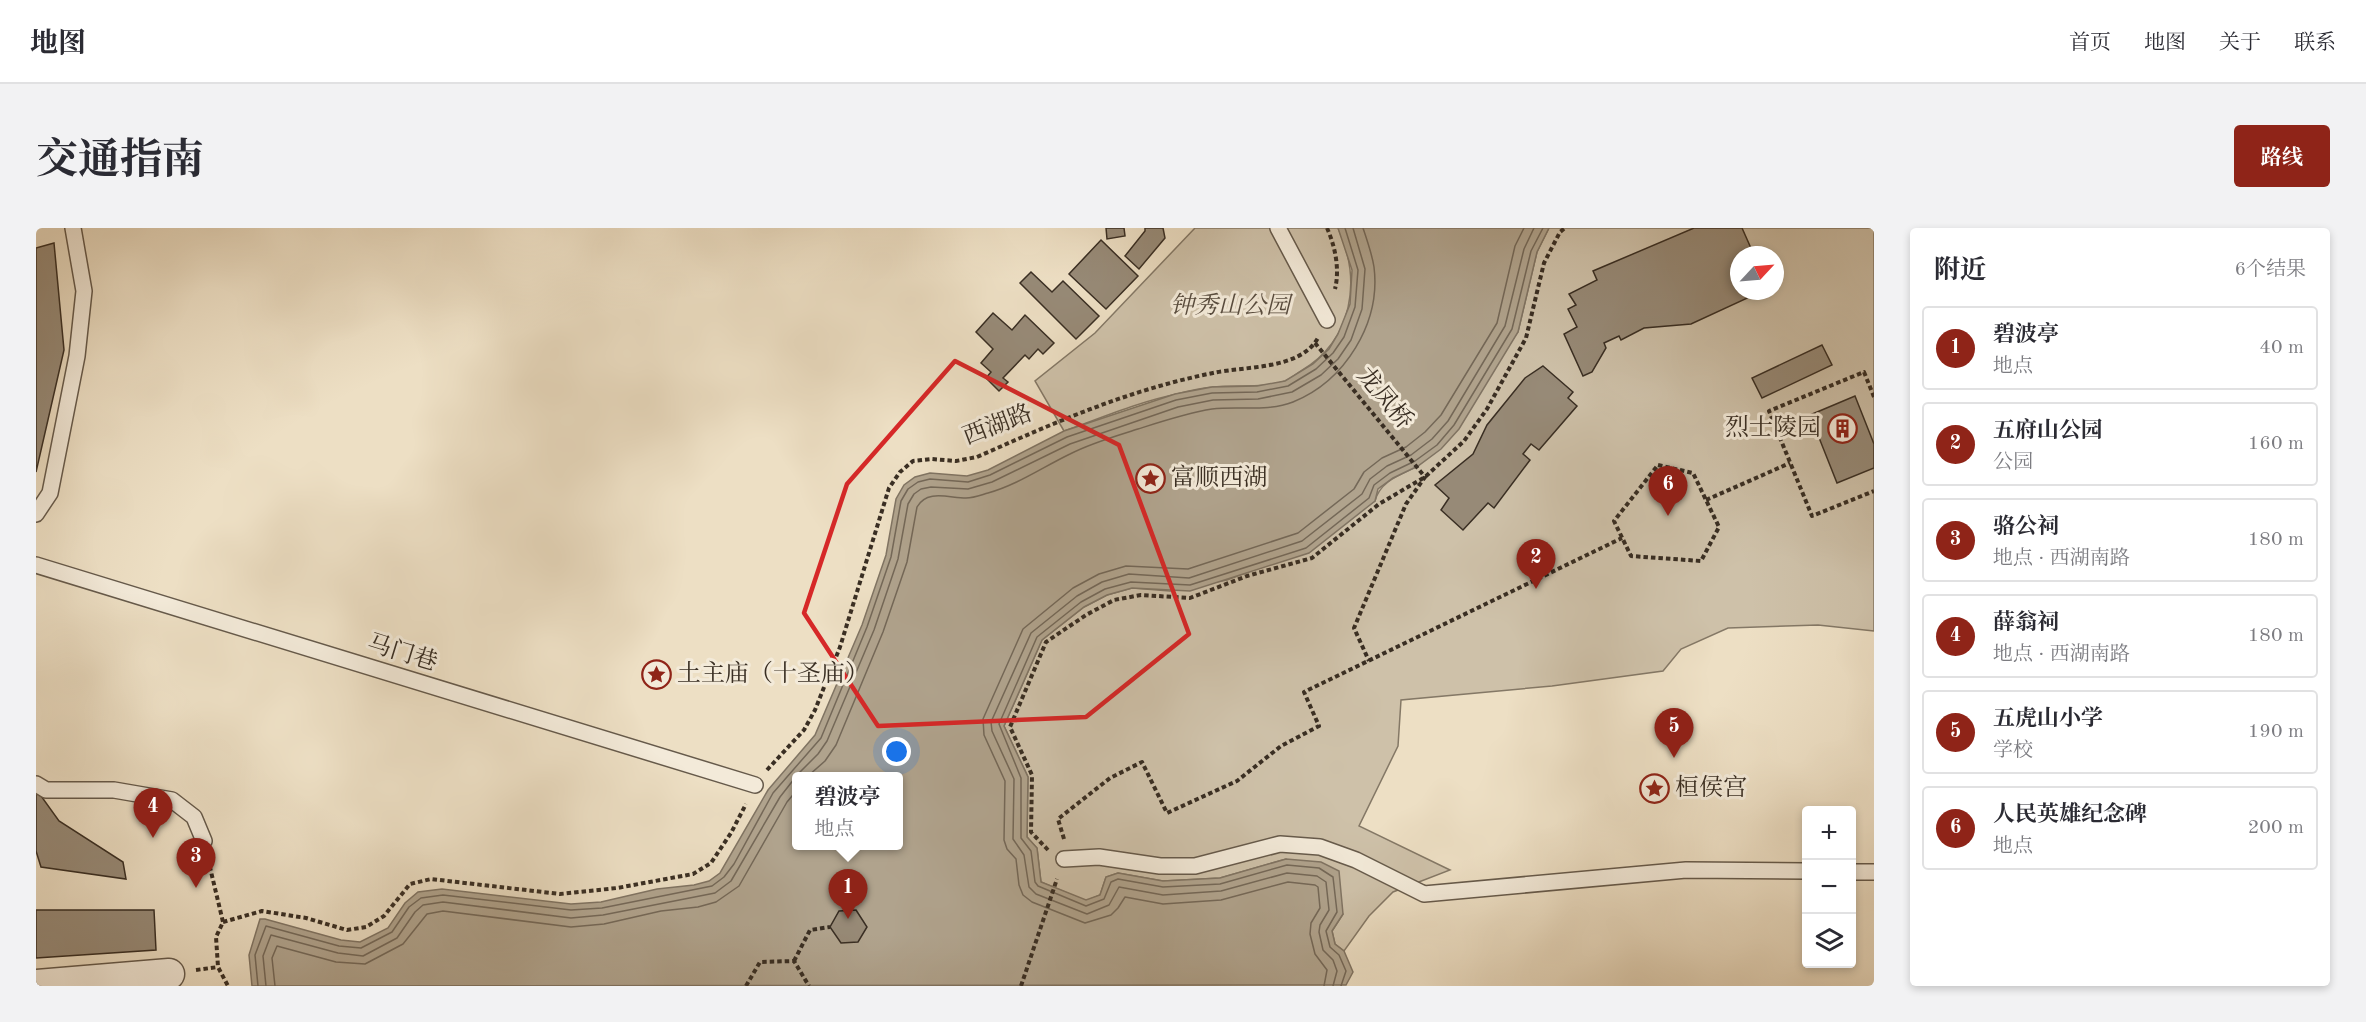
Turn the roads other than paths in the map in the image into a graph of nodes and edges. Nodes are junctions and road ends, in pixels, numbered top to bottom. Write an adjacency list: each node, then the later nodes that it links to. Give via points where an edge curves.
1 (73, 228): 4 (lane, via 84,291 77,356 50,493)
2 (1278, 228): 3 (lane)
3 (1327, 320)
4 (36, 513)
5 (36, 565): 7 (lane, 马门巷)
6 (36, 784): 8 (lane, via 46,790 114,790 172,800 194,817)
7 (755, 785)
8 (204, 841)
9 (1064, 860): 10 (lane, via 1099,857 1160,866 1195,866 1280,844 1320,847 1424,894 1686,870)
10 (1802, 870)
11 (1856, 872): 12 (lane)
12 (1874, 872)
13 (169, 974): 14 (street)
14 (36, 985)

